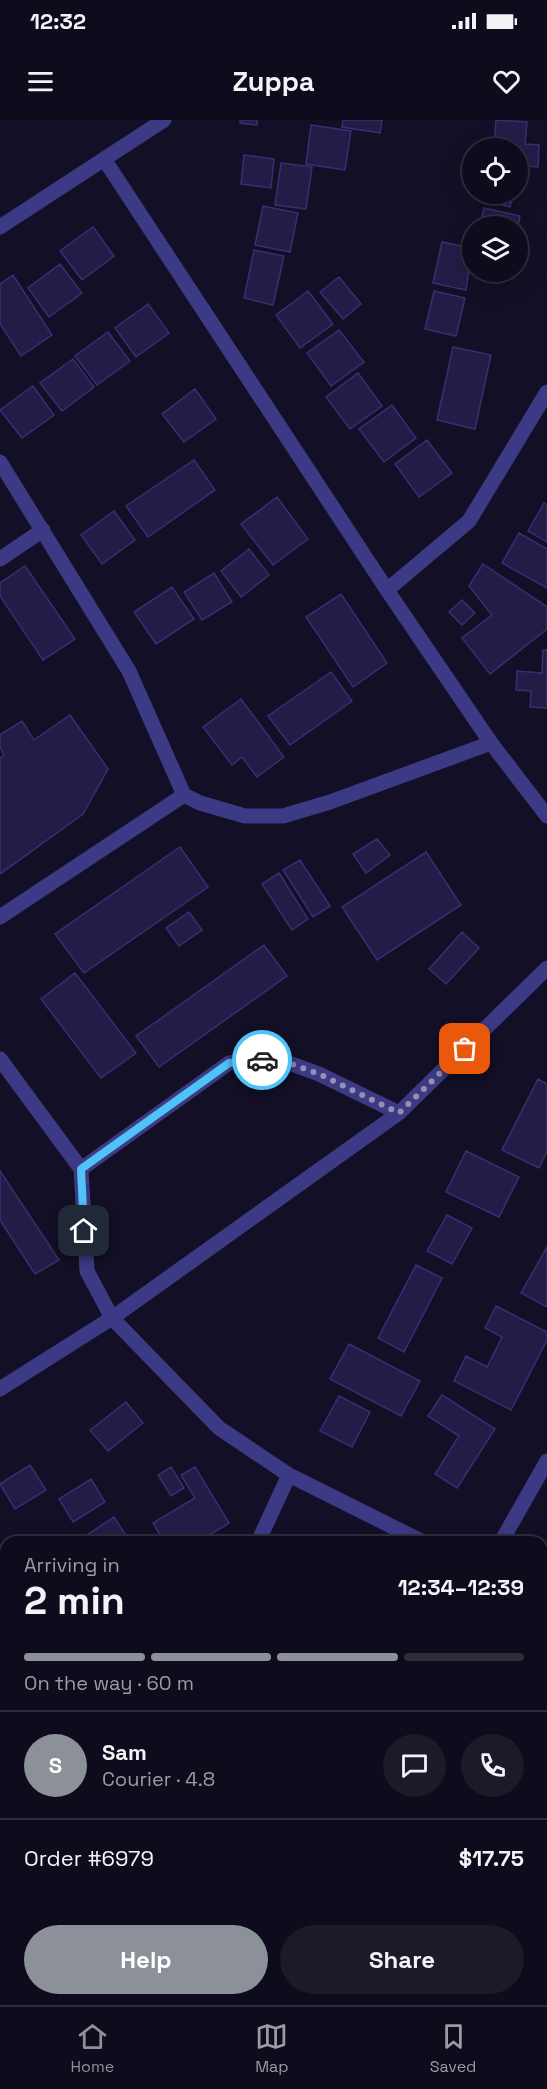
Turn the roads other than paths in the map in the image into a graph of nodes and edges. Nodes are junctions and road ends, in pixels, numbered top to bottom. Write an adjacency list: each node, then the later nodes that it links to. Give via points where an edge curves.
1 (164, 120): 2 (street)
2 (104, 159): 3 (street); 8 (street)
3 (0, 227)
4 (547, 392): 8 (street, via 469,521)
5 (0, 462): 6 (street)
6 (43, 530): 7 (street); 10 (street, via 129,671)
7 (0, 559)
8 (387, 590): 9 (street)
9 (491, 743): 10 (street, via 283,816 245,816); 11 (street)
10 (184, 795): 12 (street)
11 (547, 816)
12 (0, 917)
13 (547, 968): 15 (street)
14 (0, 1059): 16 (street)
15 (399, 1113): 16 (street, via 319,1074 275,1058 229,1063); 17 (street)
16 (81, 1169): 17 (street, via 87,1271)
17 (112, 1318): 18 (street); 20 (street, via 219,1428)
18 (0, 1389)
19 (547, 1461): 23 (street)
20 (289, 1475): 21 (street); 22 (street)
21 (261, 1536)
22 (411, 1536)
23 (504, 1536)

